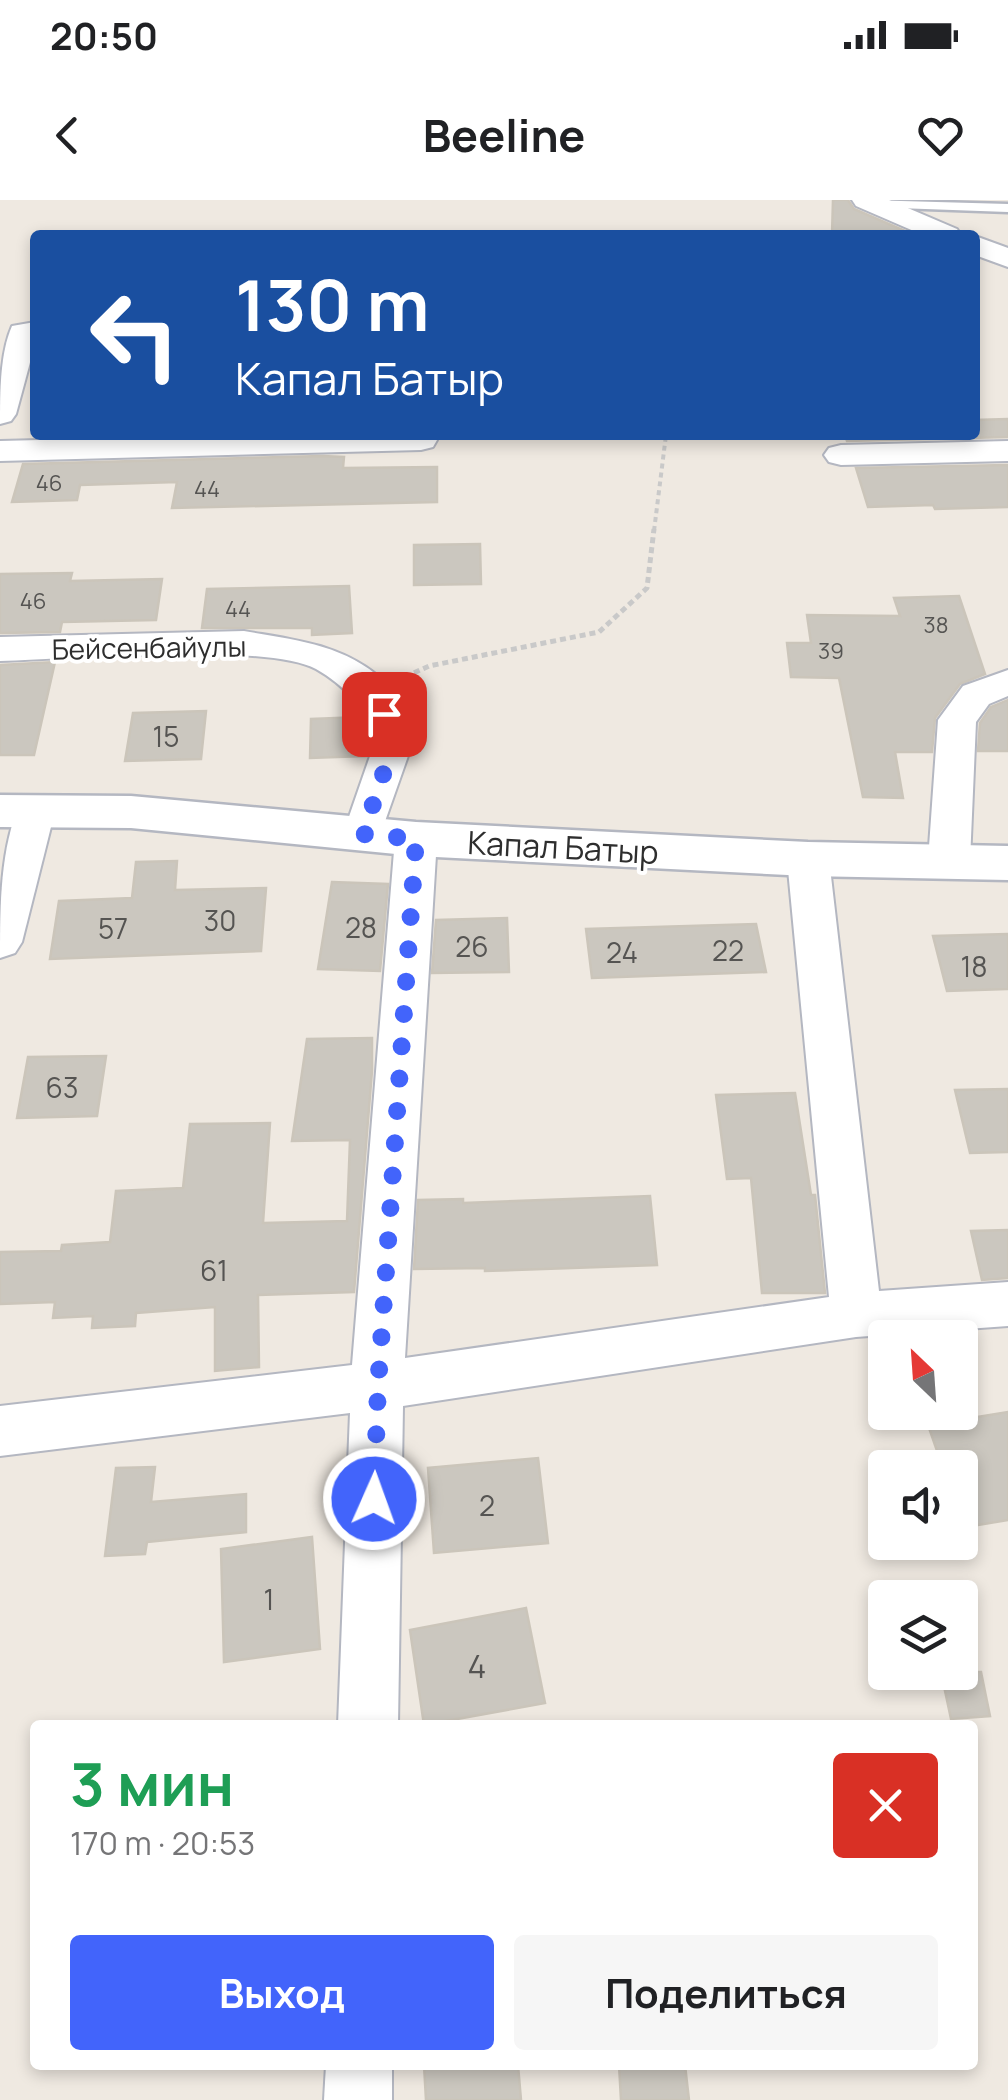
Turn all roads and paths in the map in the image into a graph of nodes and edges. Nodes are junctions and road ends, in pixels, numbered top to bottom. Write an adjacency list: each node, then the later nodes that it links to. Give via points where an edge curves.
1 (868, 201): 2 (lane); 3 (street)
2 (1008, 208)
3 (935, 230)
4 (980, 247): 5 (street)
5 (1008, 258)
6 (30, 332): 7 (street, via 23,332)
7 (0, 414)
8 (421, 440): 10 (street)
9 (665, 440): 15 (path, via 647,588 599,632 429,666)
10 (0, 451)
11 (1008, 451): 12 (street)
12 (841, 455)
13 (0, 649): 15 (street, Бейсенбайулы, via 244,643 324,657)
14 (1008, 682): 20 (street, via 976,695 956,720)
15 (372, 692): 17 (street, Бейсенбайулы, via 396,736)
16 (18, 811): 17 (main road, Капал Батыр, via 132,812); 22 (street)
17 (363, 834): 18 (main road, Капал Батыр)
18 (416, 839): 19 (main road, Капал Батыр); 25 (street)
19 (808, 859): 20 (main road, Капал Батыр); 24 (street)
20 (948, 861): 21 (main road, Капал Батыр)
21 (1008, 863)
22 (0, 942)
23 (1008, 1304): 24 (street)
24 (856, 1315): 25 (street)
25 (378, 1386): 26 (street); 27 (street)
26 (0, 1431)
27 (368, 1720)
28 (359, 2070): 29 (street)
29 (358, 2100)

